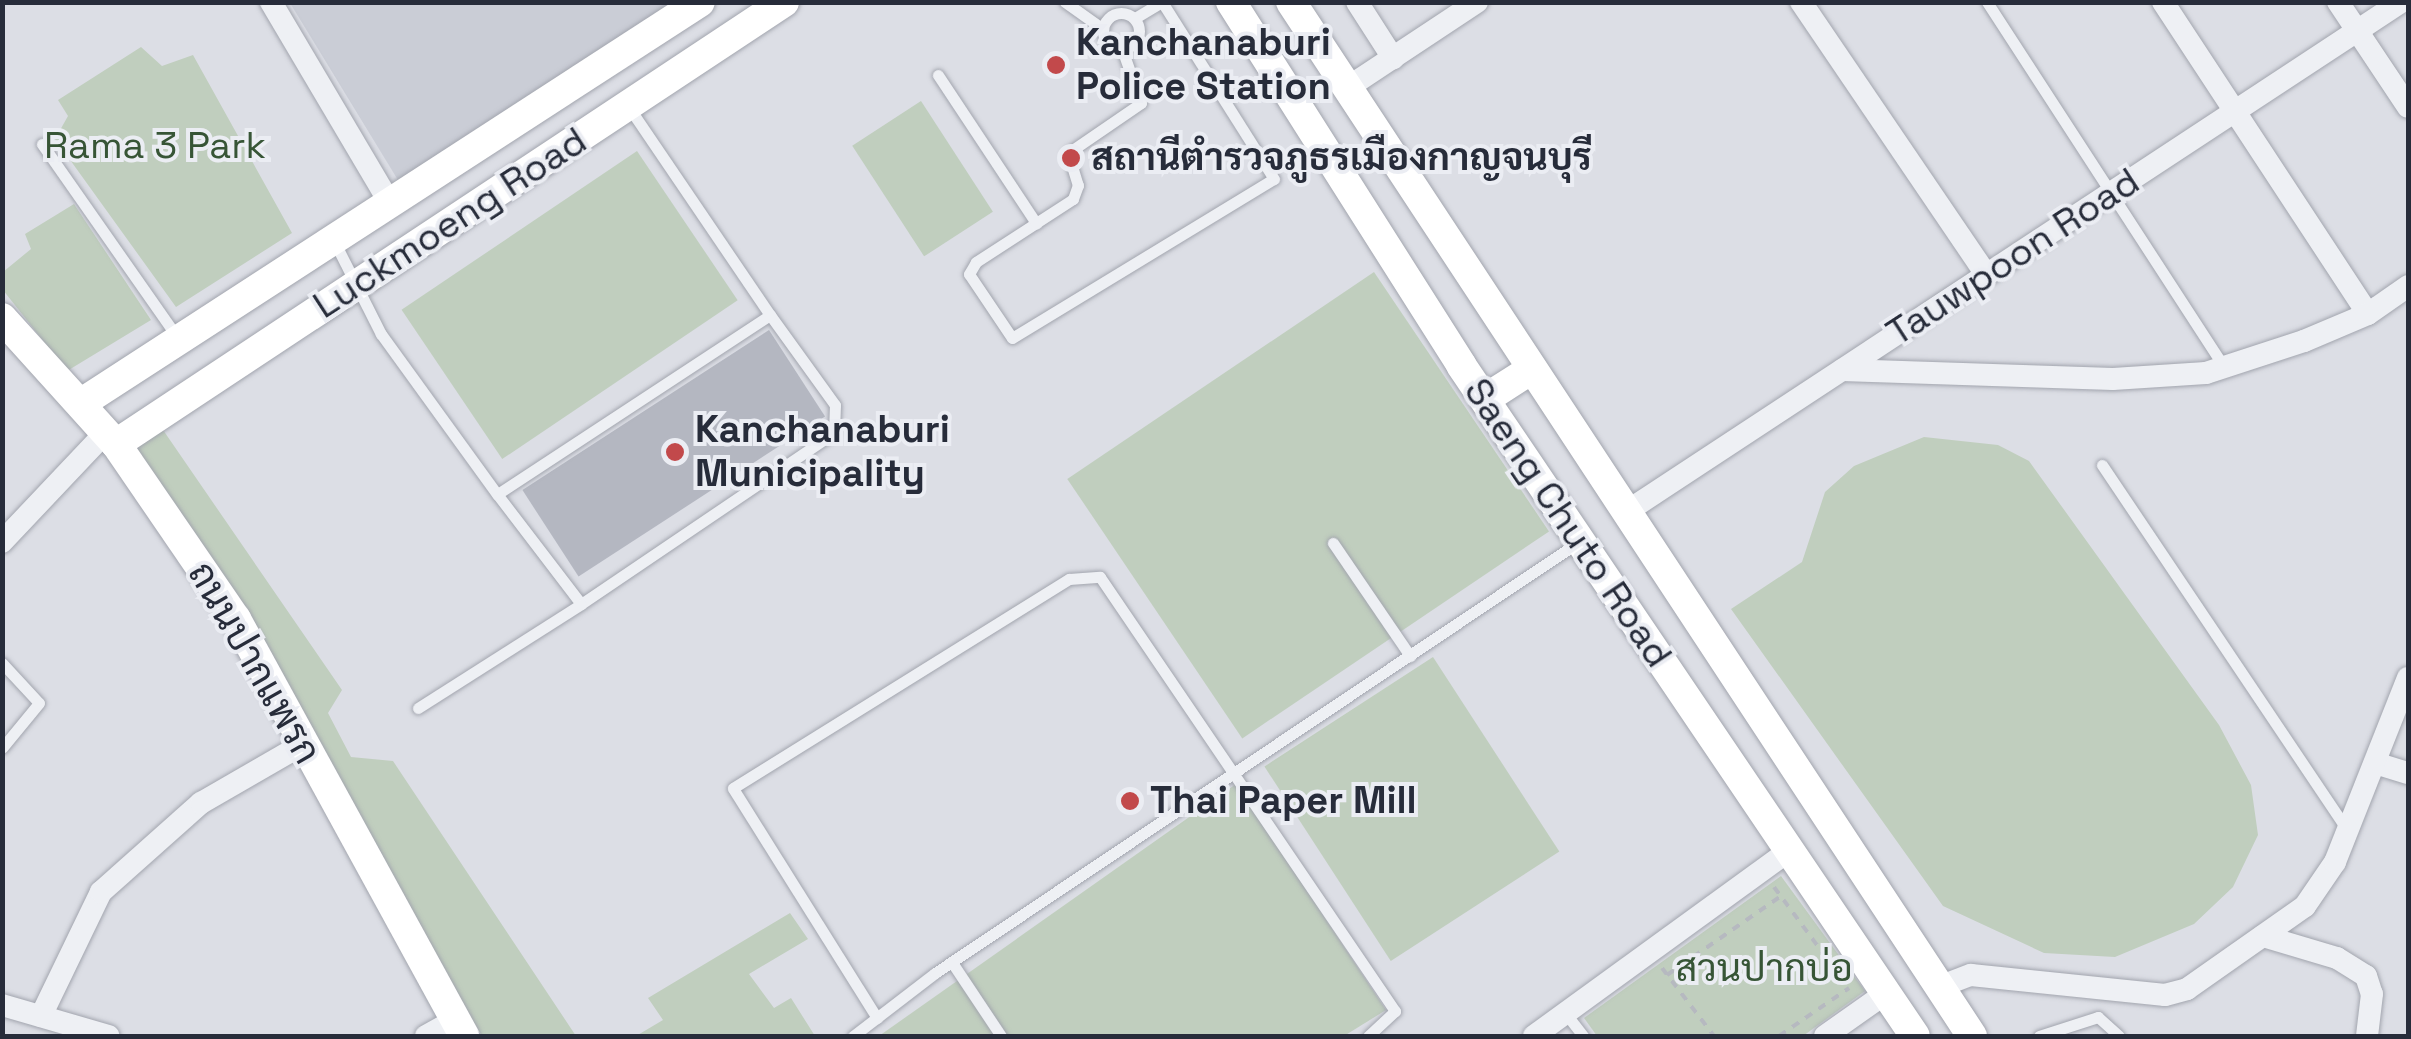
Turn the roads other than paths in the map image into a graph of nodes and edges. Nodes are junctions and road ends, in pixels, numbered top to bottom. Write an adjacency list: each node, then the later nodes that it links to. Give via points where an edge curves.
1 (271, 2): 28 (street)
2 (700, 2): 28 (main road, Luckmoeng Road)
3 (784, 2): 22 (main road, Luckmoeng Road)
4 (1065, 2): 16 (lane)
5 (1162, 2): 15 (lane); 29 (lane, via 1274,179 1012,338 969,274 976,262)
6 (1230, 2): 25 (main road, Saeng Chuto Road)
7 (1291, 2): 21 (main road, Saeng Chuto Road)
8 (1357, 2): 19 (street)
9 (1477, 2): 19 (street)
10 (1801, 2): 31 (street)
11 (1987, 2): 27 (lane)
12 (2163, 2): 24 (street)
13 (2338, 2): 17 (street)
14 (2401, 2): 17 (street, Tauwpoon Road)
15 (1134, 18): 16 (lane, via 1115,13); 18 (lane, via 1138,38)
16 (1102, 28): 18 (lane, via 1104,39)
17 (2358, 32): 23 (street); 24 (street, Tauwpoon Road)
18 (1122, 49): 29 (lane, via 1141,103 1072,149 1067,159 1078,192)
19 (1393, 58): 21 (street)
20 (938, 76): 29 (lane)
21 (1354, 100): 25 (main road); 39 (main road, Saeng Chuto Road)
22 (628, 106): 32 (main road, Luckmoeng Road); 34 (lane)
23 (2408, 107)
24 (2233, 113): 27 (street, Tauwpoon Road); 35 (street)
25 (1319, 141): 41 (main road, Saeng Chuto Road)
26 (42, 144): 37 (lane)
27 (2111, 192): 31 (street, Tauwpoon Road); 38 (lane)
28 (390, 203): 30 (main road, Luckmoeng Road)
29 (1036, 223)
30 (333, 240): 32 (lane); 37 (main road, Luckmoeng Road)
31 (1986, 274): 40 (street, Tauwpoon Road)
32 (357, 284): 43 (main road, Luckmoeng Road); 45 (lane, via 381,334)
33 (2408, 286): 35 (street)
34 (770, 314): 45 (lane); 50 (lane, via 835,406 834,433)
35 (2368, 314): 38 (street)
36 (2, 318): 42 (main road, ถนนปากแพรก)
37 (179, 340): 42 (main road, Luckmoeng Road)
38 (2224, 368): 40 (street, via 2113,378)
39 (1532, 369): 41 (main road); 46 (main road, Saeng Chuto Road)
40 (1841, 370): 46 (street, Tauwpoon Road)
41 (1485, 400): 47 (main road, Saeng Chuto Road)
42 (82, 402): 43 (main road, ถนนปากแพรก)
43 (111, 438): 48 (street); 55 (main road, ถนนปากแพรก, via 236,619)
44 (2102, 465): 60 (lane)
45 (497, 494): 50 (lane)
46 (1626, 512): 64 (main road, Saeng Chuto Road)
47 (1580, 541): 51 (lane); 61 (main road, Saeng Chuto Road)
48 (2, 542)
49 (1333, 543): 51 (lane)
50 (580, 604): 54 (lane)
51 (1410, 656): 59 (lane)
52 (2, 662): 56 (lane, via 39,703)
53 (2408, 678): 57 (street)
54 (418, 708)
55 (303, 744): 68 (street, via 201,803 102,892); 70 (main road, ถนนปากแพรก)
56 (2, 748)
57 (2375, 763): 58 (street); 60 (street)
58 (2408, 772)
59 (1238, 773): 63 (lane); 69 (lane, via 1100,577 1068,579 732,788); 75 (lane, via 1394,1011)
60 (2348, 831): 62 (street, via 2305,906)
61 (1790, 851): 65 (main road, Saeng Chuto Road); 67 (street)
62 (2264, 936): 64 (street, via 2188,989 2164,995 1971,975); 83 (street, via 2336,958 2366,976 2372,994)
63 (953, 964): 69 (lane); 74 (lane)
64 (1939, 987): 80 (main road, Saeng Chuto Road)
65 (1875, 1001): 78 (street); 79 (main road, Saeng Chuto Road)
66 (2, 1004): 68 (street)
67 (1566, 1014): 76 (street); 77 (lane)
68 (41, 1016): 71 (street)
69 (876, 1018): 73 (lane)
70 (459, 1028): 72 (street)
71 (110, 1036)
72 (426, 1036)
73 (853, 1036)
74 (1001, 1036)
75 (1368, 1036)
76 (1534, 1036)
77 (1583, 1036)
78 (1825, 1036)
79 (1915, 1036)
80 (1972, 1036)
81 (2039, 1036): 82 (lane, via 2098,1018)
82 (2119, 1036)
83 (2368, 1036)

